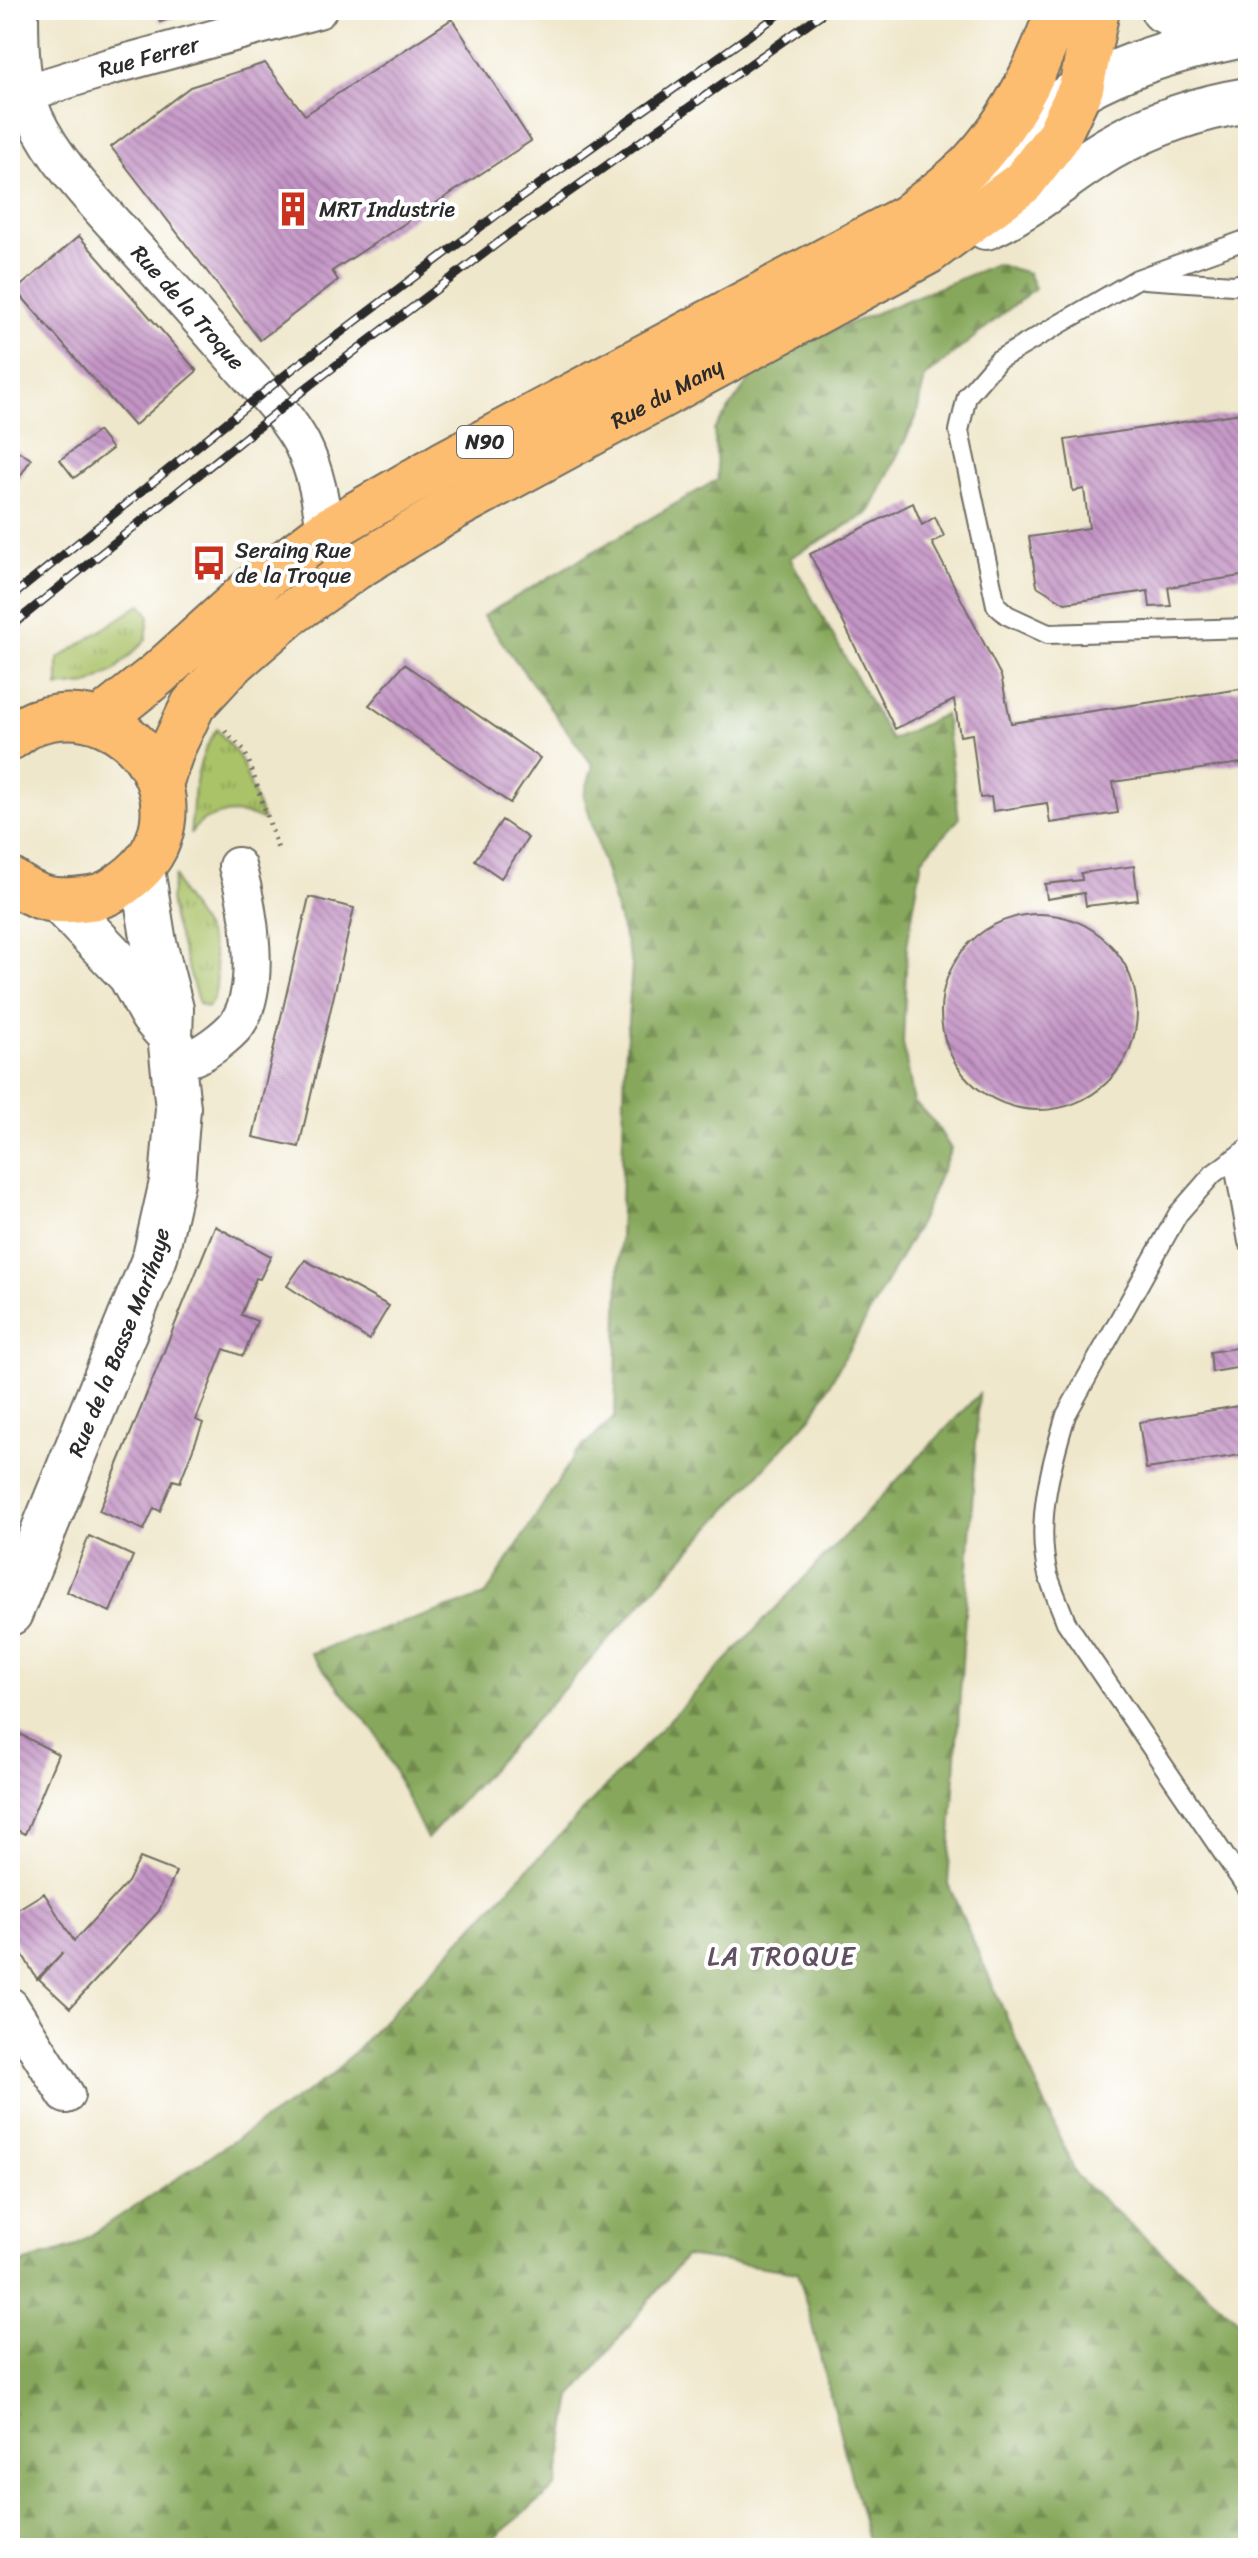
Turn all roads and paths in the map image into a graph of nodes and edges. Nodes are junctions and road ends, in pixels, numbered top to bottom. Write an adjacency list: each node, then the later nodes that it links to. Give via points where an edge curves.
1 (20, 10): 8 (street, Rue de la Troque)
2 (318, 10): 8 (street, Rue Ferrer)
3 (1058, 10): 10 (main road, N90, via 1013,110)
4 (1097, 10): 7 (main road)
5 (1163, 10): 6 (street, via 1182,19)
6 (1248, 31): 7 (street, via 1142,62)
7 (1081, 88): 10 (street, via 1036,120 984,176)
8 (18, 97): 14 (street, Rue de la Troque, via 97,205 301,442 319,489)
9 (1248, 100): 10 (street, Rue du Many, via 1191,112 1142,131 1008,218)
10 (918, 234): 14 (main road, Rue du Many / N90, via 443,464); 19 (main road, Rue du Many / N90, via 455,507 287,616 193,705)
11 (1248, 239): 12 (lane)
12 (1137, 279): 13 (lane); 15 (lane, via 998,360 967,396 959,431 996,605 1048,634)
13 (1248, 282)
14 (325, 532): 16 (main road, Rue du Many / N90)
15 (1248, 628)
16 (99, 721): 18 (main road, Rue du Many, via 67,716 35,723); 19 (main road, Rue du Many, via 126,734 147,756)
17 (223, 729): 20 (path, via 249,762)
18 (10, 738)
19 (160, 784): 22 (main road, Rue du Many, via 163,814 157,843)
20 (279, 852)
21 (237, 866): 25 (street, via 252,934 245,1007 237,1024 205,1052 186,1060)
22 (142, 869): 24 (main road, Rue du Many, via 105,896); 25 (street, Rue de la Basse Marihaye, via 171,1009)
23 (10, 880): 24 (main road, Rue du Many, via 28,893)
24 (61, 903): 25 (street, via 130,975)
25 (172, 1049): 28 (street, Rue de la Basse Marihaye, via 176,1148 155,1257)
26 (1240, 1153): 27 (lane); 29 (lane, via 1178,1214 1066,1415 1043,1522 1048,1574 1066,1622)
27 (1248, 1242)
28 (10, 1613)
29 (1248, 1890)
30 (10, 2006): 31 (street)
31 (66, 2095)

